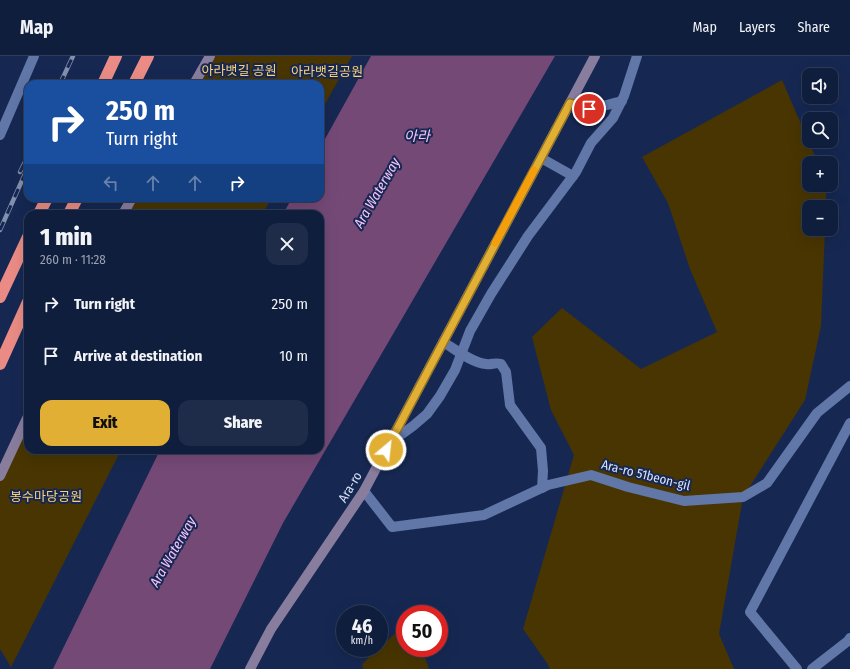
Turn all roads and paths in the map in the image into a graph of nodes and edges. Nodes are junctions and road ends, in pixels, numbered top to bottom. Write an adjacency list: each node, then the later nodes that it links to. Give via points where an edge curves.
1 (34, 56): 12 (street)
2 (116, 56): 7 (highway)
3 (148, 56): 8 (highway)
4 (210, 56): 9 (main road)
5 (595, 56): 11 (main road, Ara-ro)
6 (637, 56): 10 (street)
7 (104, 80)
8 (136, 80)
9 (196, 80)
10 (622, 101): 11 (street, via 589,109); 14 (street, via 613,118 591,143)
11 (570, 103): 13 (main road, Ara-ro)
12 (0, 135)
13 (540, 158): 14 (street); 18 (main road, Ara-ro)
14 (573, 176): 19 (street, via 528,236 491,294)
15 (24, 246): 16 (highway)
16 (0, 297)
17 (24, 311): 20 (highway)
18 (443, 342): 19 (street); 24 (main road, Ara-ro)
19 (461, 353): 24 (street, via 440,396 427,414 402,434); 26 (street, via 487,365 496,362 502,364 506,372 510,405 542,448)
20 (0, 364)
21 (850, 386): 26 (street, Ara-ro 51beon-gil, via 817,413 767,483 743,497 684,501 591,475)
22 (850, 423): 30 (street, via 750,612)
23 (24, 425): 25 (main road)
24 (393, 436): 27 (main road, Ara-ro)
25 (0, 476)
26 (542, 488): 27 (street, Ara-ro 51beon-gil, via 484,515 392,527)
27 (364, 491): 29 (main road, Ara-ro, via 271,629)
28 (850, 638): 31 (street)
29 (250, 669)
30 (798, 669)
31 (812, 669)

